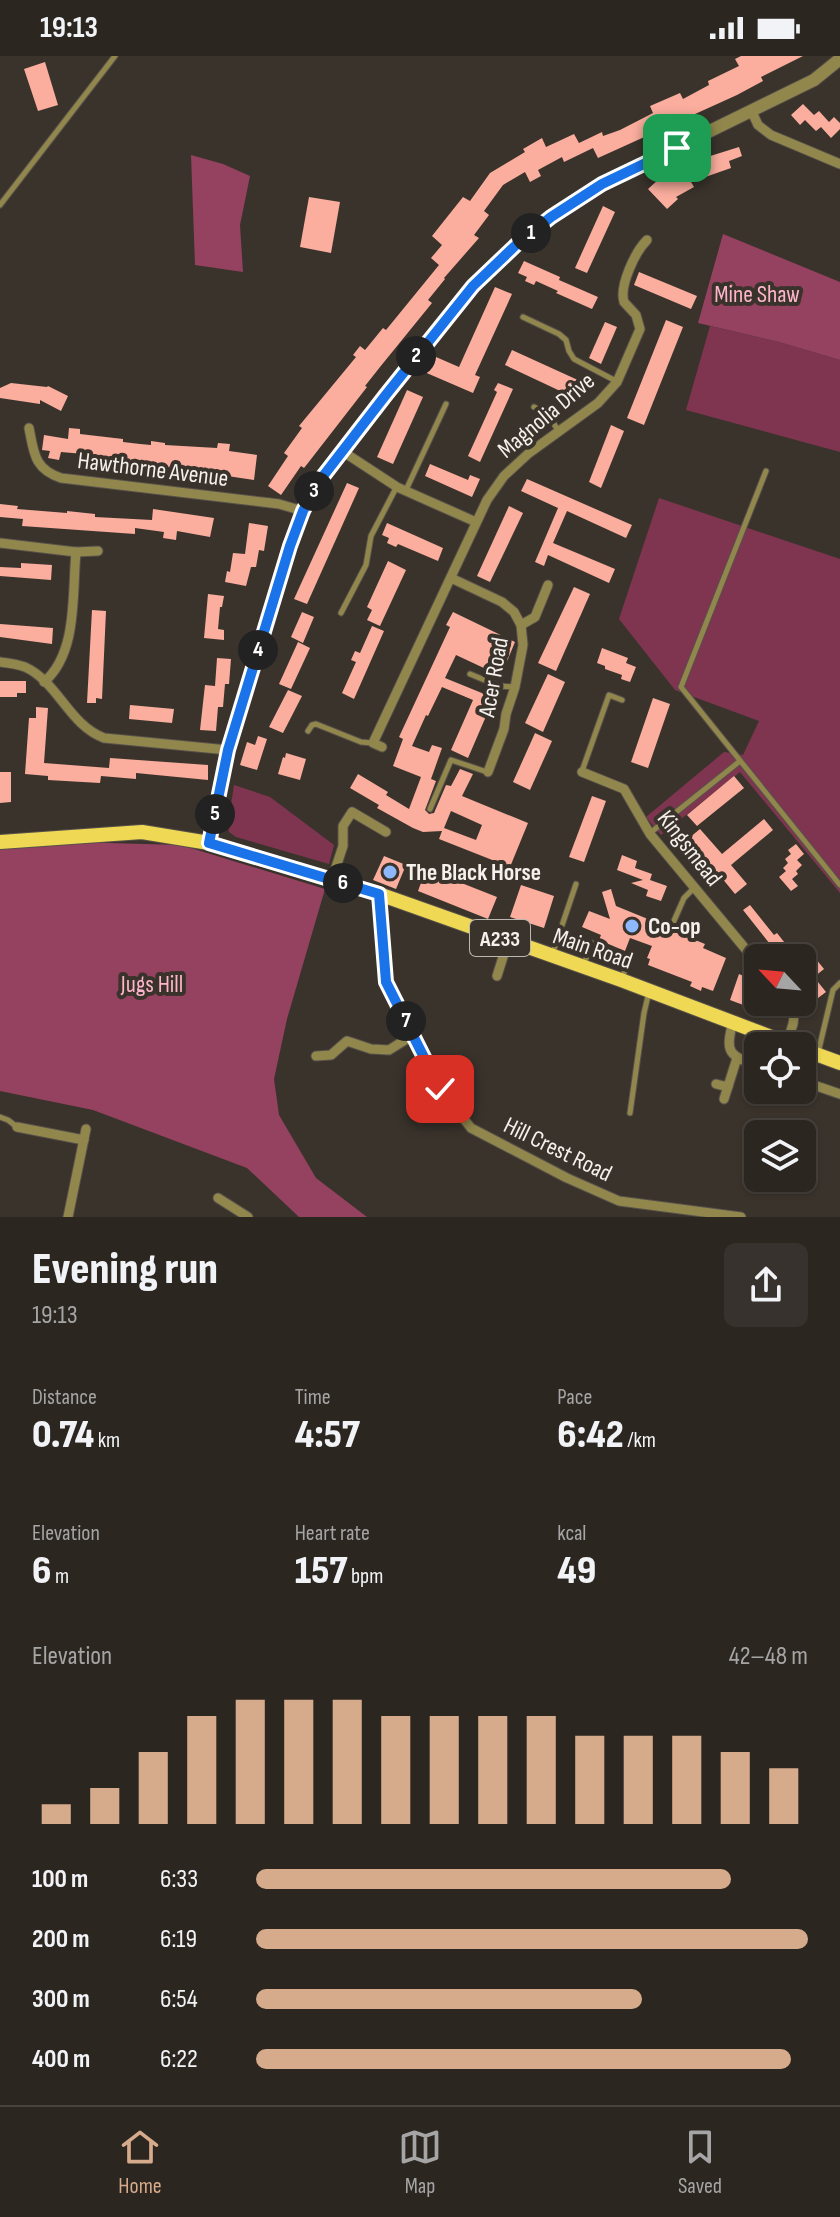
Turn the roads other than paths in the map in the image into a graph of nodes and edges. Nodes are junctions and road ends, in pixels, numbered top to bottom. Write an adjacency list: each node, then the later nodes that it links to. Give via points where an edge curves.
1 (115, 56): 5 (lane)
2 (840, 59): 3 (street, via 814,80)
3 (752, 112): 4 (street, via 771,135); 13 (street, via 602,184 516,245 473,286)
4 (840, 164)
5 (0, 205)
6 (647, 240): 8 (street, Magnolia Drive, via 623,287 624,302 640,329)
7 (523, 317): 8 (lane, via 559,334 574,359)
8 (617, 382): 12 (street, Magnolia Drive)
9 (446, 404): 15 (lane)
10 (534, 407): 12 (lane)
11 (29, 428): 16 (street, Hawthorne Avenue, via 38,464 61,478)
12 (559, 431): 17 (street, Magnolia Drive, via 504,476)
13 (342, 451): 15 (street); 16 (street)
14 (766, 471): 33 (lane, via 681,687)
15 (401, 489): 17 (street); 23 (lane, via 371,536 366,565)
16 (303, 511): 32 (street)
17 (476, 522): 21 (street, Magnolia Drive)
18 (0, 543): 20 (street)
19 (98, 551): 20 (street)
20 (76, 552): 27 (street, via 68,645)
21 (451, 578): 24 (street, Acer Road, via 502,602); 31 (street, Magnolia Drive)
22 (548, 585): 24 (street, via 535,617)
23 (341, 613)
24 (521, 625): 28 (street, Acer Road)
25 (0, 662): 27 (street, via 25,667)
26 (470, 674): 28 (lane)
27 (44, 682): 32 (street, via 97,736)
28 (515, 687): 34 (street, Acer Road)
29 (622, 700): 35 (lane, via 609,695)
30 (308, 731): 31 (lane, via 316,724)
31 (377, 745)
32 (228, 750): 40 (street)
33 (740, 761): 38 (lane); 43 (lane)
34 (488, 772): 36 (lane, via 451,760)
35 (582, 772): 38 (street, Kingsmead, via 624,789)
36 (430, 809)
37 (386, 832): 41 (street, via 352,812 343,826 343,846)
38 (650, 834): 44 (street, Kingsmead)
39 (0, 842): 40 (main road, Main Road / A233, via 142,832)
40 (209, 843): 41 (main road, Main Road / A233)
41 (332, 879): 45 (main road, Main Road / A233)
42 (576, 884): 49 (lane)
43 (840, 885)
44 (694, 888): 46 (lane); 48 (street, Kingsmead)
45 (379, 894): 47 (main road, Main Road / A233); 57 (street, Hill Crest Road, via 386,982)
46 (673, 923)
47 (508, 941): 49 (main road, Main Road / A233); 51 (street)
48 (744, 947)
49 (551, 956): 50 (main road, Main Road / A233)
50 (582, 967): 52 (main road, Main Road / A233); 52 (lane, via 592,943 629,958)
51 (497, 976)
52 (621, 980): 54 (main road, Main Road / A233)
53 (840, 983): 58 (lane, via 833,990)
54 (650, 991): 55 (main road, Main Road / A233); 68 (lane)
55 (733, 1021): 56 (main road, Main Road / A233); 60 (street, via 728,1043)
56 (761, 1032)
57 (413, 1035): 59 (street, via 389,1050 347,1041 331,1055); 76 (street, Hill Crest Road, via 440,1089 471,1128 619,1201)
58 (818, 1055): 62 (main road)
59 (316, 1056)
60 (737, 1058): 61 (street); 65 (street)
61 (744, 1061)
62 (840, 1063)
63 (716, 1084): 65 (street)
64 (816, 1086): 66 (street)
65 (728, 1087): 67 (street)
66 (840, 1094)
67 (724, 1099)
68 (630, 1113)
69 (0, 1117): 70 (lane)
70 (17, 1127): 72 (street)
71 (86, 1129): 72 (street)
72 (84, 1140): 74 (street)
73 (218, 1198): 75 (street)
74 (68, 1217)
75 (248, 1217)
76 (741, 1217)

